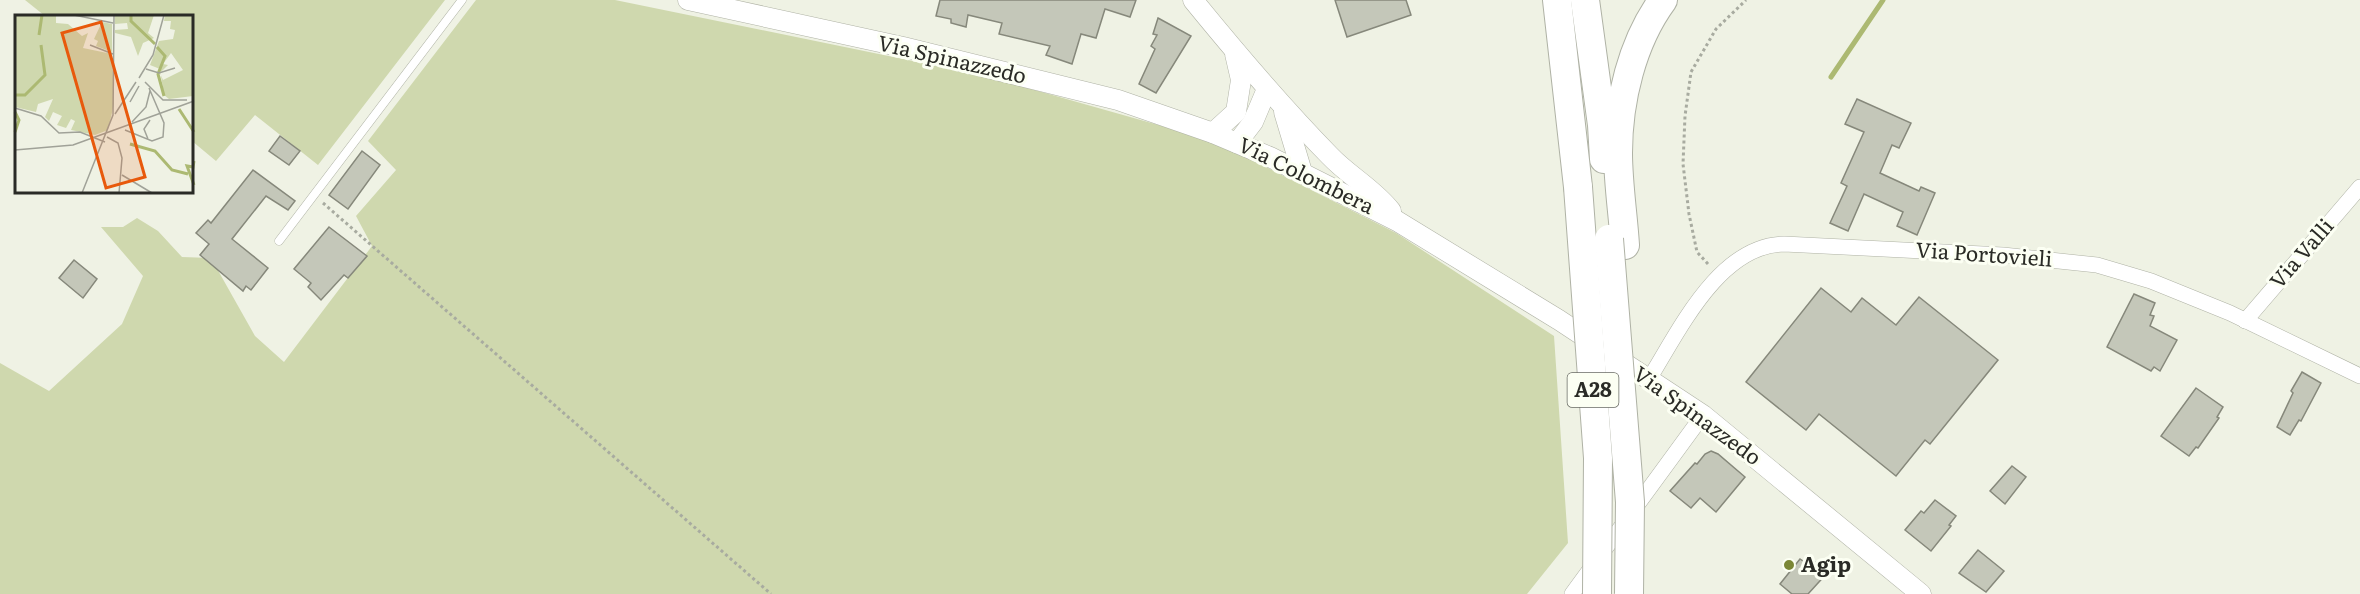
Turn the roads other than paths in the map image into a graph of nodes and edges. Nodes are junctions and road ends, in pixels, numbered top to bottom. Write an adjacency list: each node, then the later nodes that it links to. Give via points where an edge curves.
1 (462, 0): 17 (lane)
2 (688, 0): 11 (street, Via Spinazzedo, via 1118,100)
3 (1193, 0): 8 (street)
4 (1540, 0): 14 (highway, via 1555,100)
5 (1557, 0): 14 (highway, A28)
6 (1585, 0): 18 (highway)
7 (1663, 0): 18 (highway, via 1636,51 1622,105)
8 (1235, 51): 9 (street); 11 (street, via 1241,80 1236,112)
9 (1267, 89): 10 (street); 12 (street)
10 (1283, 107): 13 (street); 16 (street, via 1333,159 1379,198)
11 (1213, 134): 12 (street, Via Colombera)
12 (1237, 143): 13 (street, Via Colombera)
13 (1302, 172): 16 (street, Via Colombera)
14 (1578, 182): 24 (highway, A28, bridge, via 1598,458)
15 (2360, 187): 19 (street, Via Valli)
16 (1397, 221): 21 (street, Via Spinazzedo)
17 (279, 241)
18 (1617, 242): 25 (highway, bridge, via 1637,398)
19 (2245, 321): 20 (street, Via Portovieli); 21 (street, Via Portovieli, via 2151,281 2108,268 2003,255 1768,244 1737,260 1720,275 1696,304)
20 (2360, 375)
21 (1649, 380): 22 (street, Via Spinazzedo)
22 (1703, 415): 23 (street); 26 (street, Via Spinazzedo)
23 (1572, 594)
24 (1597, 594)
25 (1629, 594)
26 (1921, 594)

